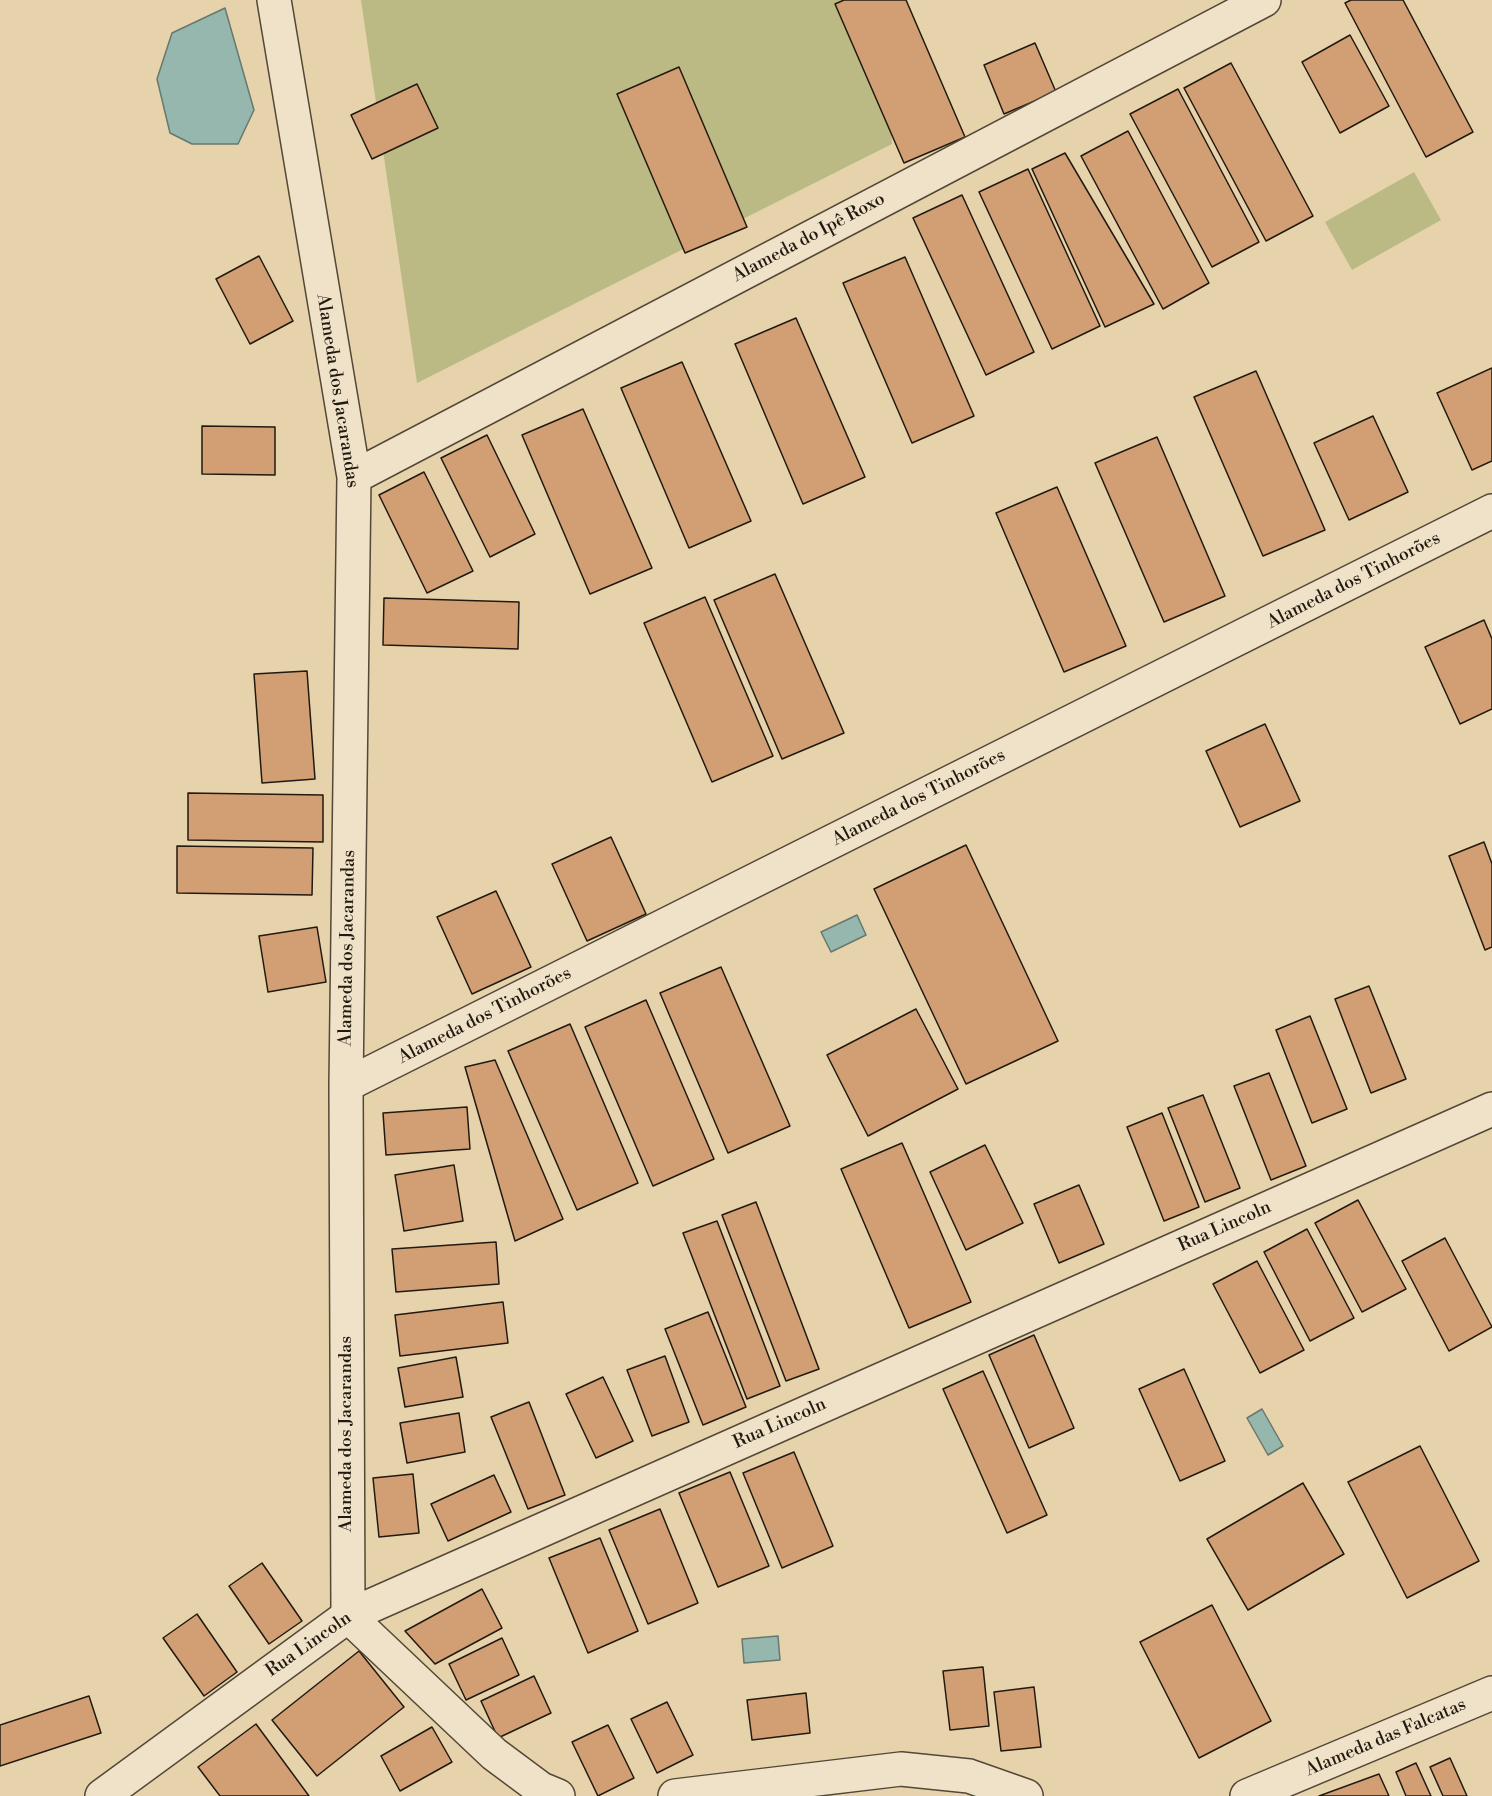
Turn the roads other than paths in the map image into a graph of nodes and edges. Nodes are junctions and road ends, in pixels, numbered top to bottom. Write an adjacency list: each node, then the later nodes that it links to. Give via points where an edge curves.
1 (1264, 0): 3 (street, Alameda do Ipê Roxo)
2 (274, 4): 3 (street, Alameda dos Jacarandas)
3 (354, 477): 5 (street, Alameda dos Jacarandas)
4 (1492, 511): 5 (street, Alameda dos Tinhorões)
5 (346, 1085): 7 (street, Alameda dos Jacarandas)
6 (1492, 1109): 7 (street, Rua Lincoln)
7 (348, 1616): 9 (street, Rua Lincoln); 10 (street, via 494,1754 541,1789)
8 (1492, 1693): 13 (street, Alameda das Falcatas)
9 (102, 1796)
10 (558, 1796)
11 (675, 1796): 12 (street, via 901,1769 969,1776)
12 (1026, 1796)
13 (1246, 1796)

